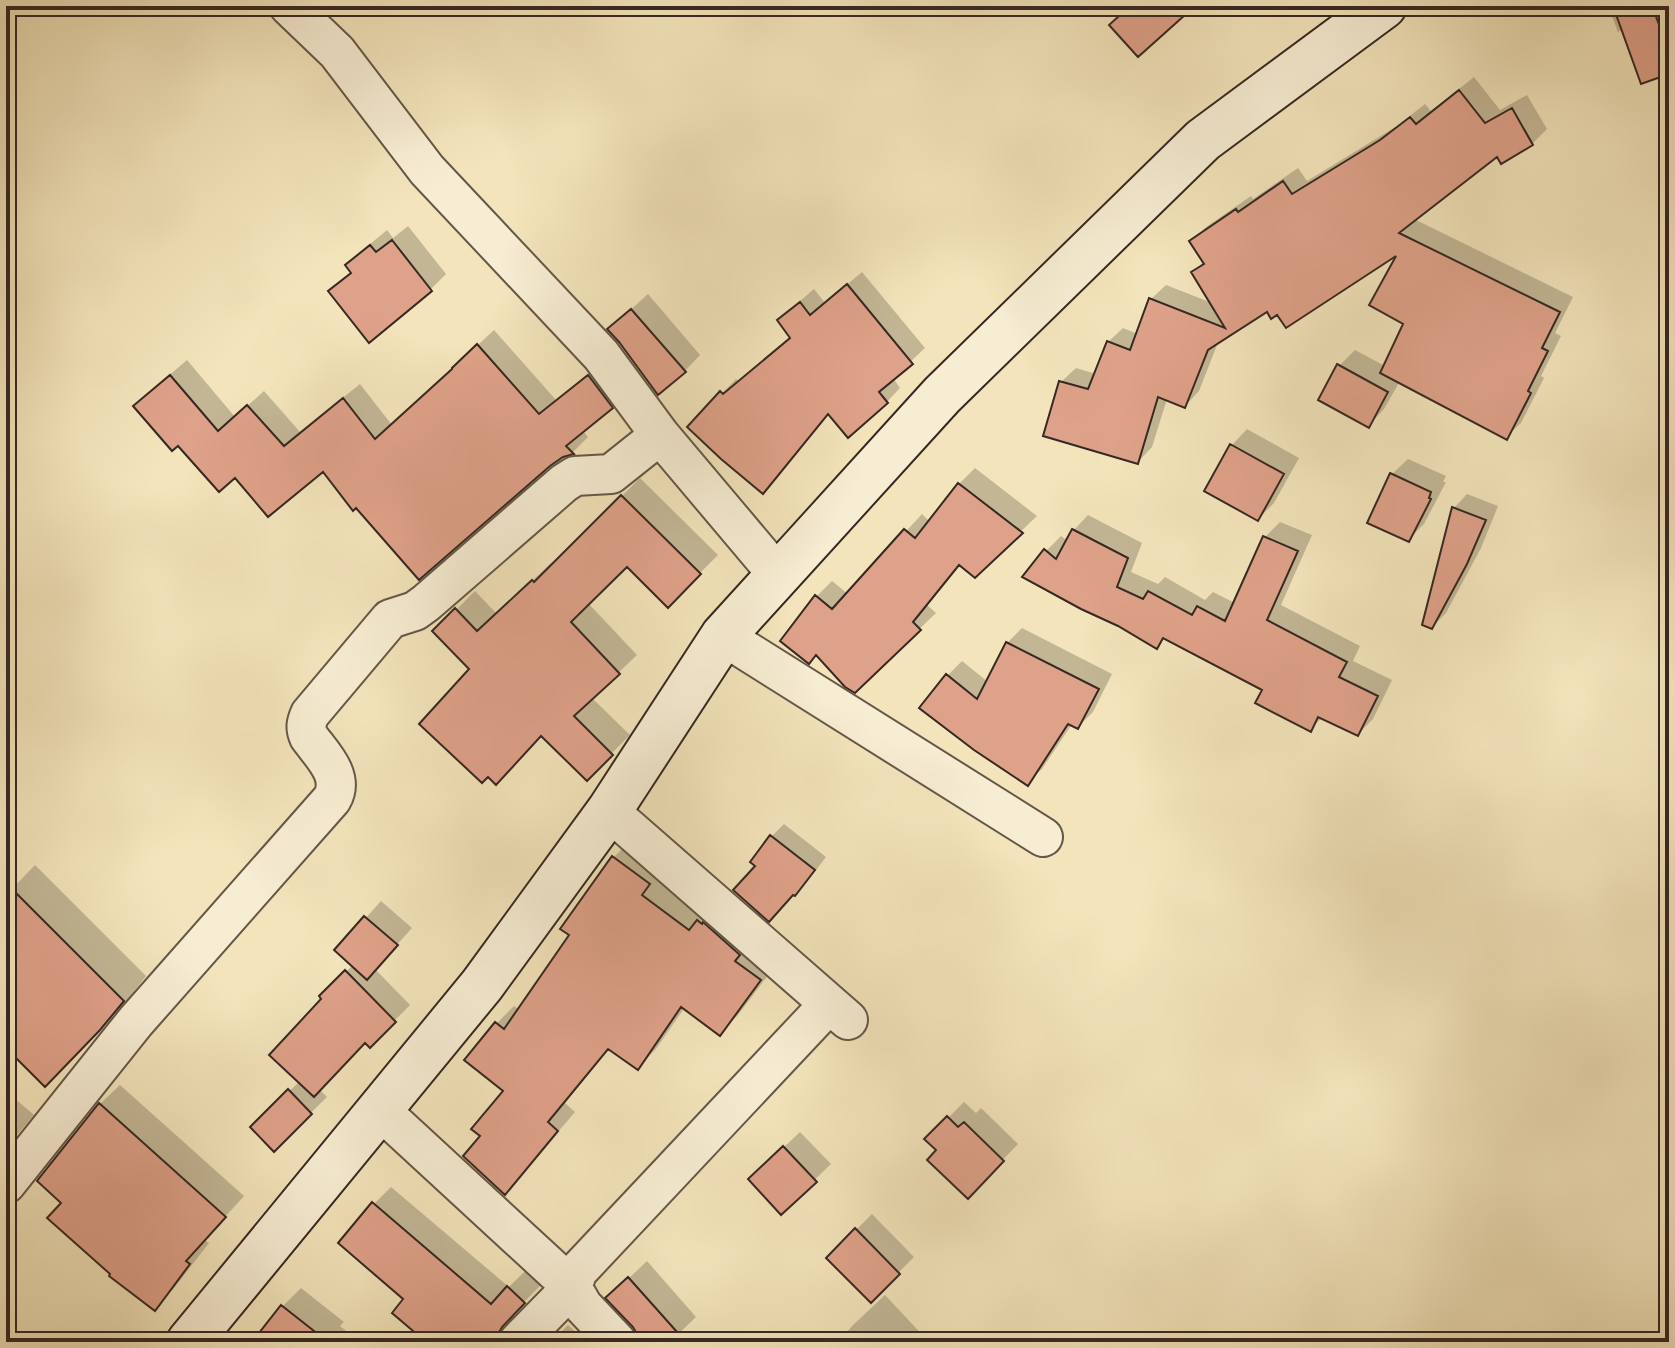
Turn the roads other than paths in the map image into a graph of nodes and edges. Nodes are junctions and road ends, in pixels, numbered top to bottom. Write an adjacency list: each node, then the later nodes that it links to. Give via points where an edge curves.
1 (289, 6): 3 (street, via 337,52 427,170 601,355)
2 (1384, 6): 4 (main road, via 1203,140 942,395)
3 (660, 435): 4 (street); 9 (street, via 611,474 575,476 564,483 426,603 390,619 306,723 309,737 335,774 332,799 136,1021)
4 (778, 575): 5 (main road)
5 (723, 636): 6 (main road); 7 (street)
6 (609, 811): 8 (main road, via 482,985); 10 (street, via 838,1012 578,1271)
7 (1043, 837)
8 (380, 1110): 10 (street); 11 (main road)
9 (6, 1184)
10 (572, 1287): 12 (street); 13 (street)
11 (189, 1342)
12 (518, 1342)
13 (617, 1342)

